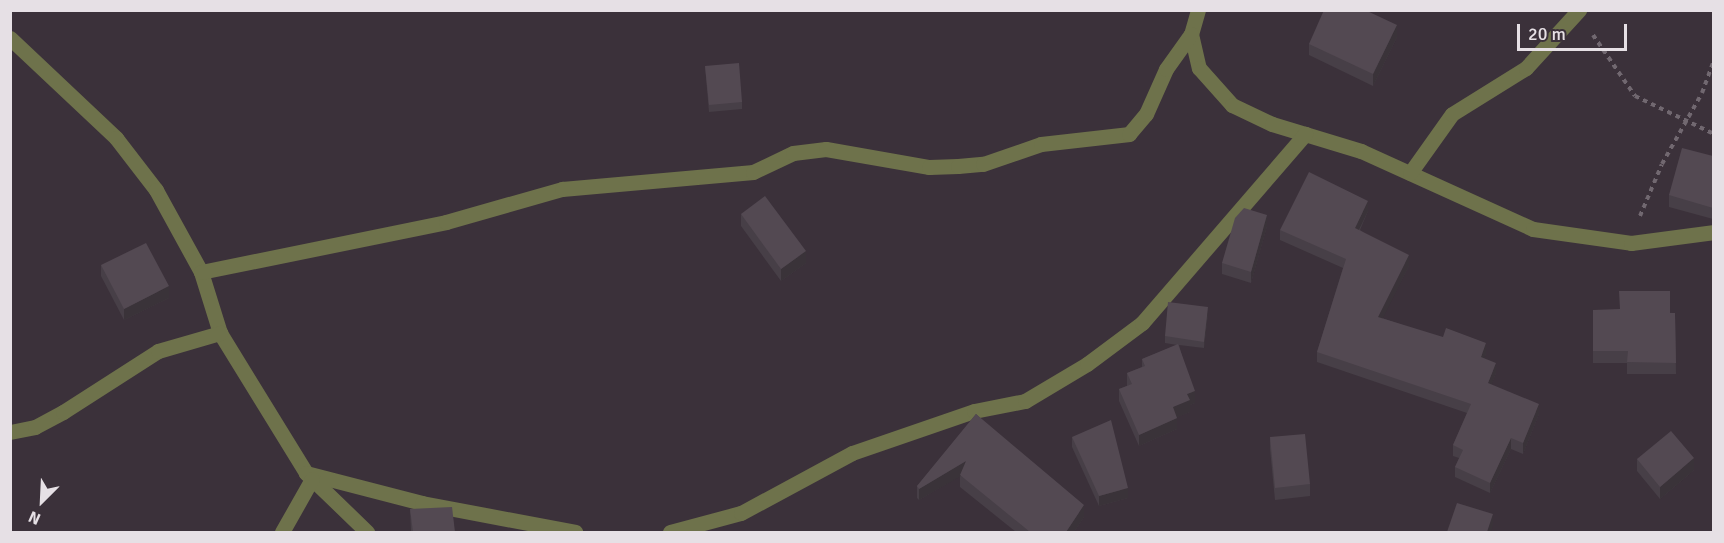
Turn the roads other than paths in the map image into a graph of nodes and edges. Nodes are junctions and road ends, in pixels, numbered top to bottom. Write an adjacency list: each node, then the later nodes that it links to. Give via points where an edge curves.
1 (1198, 10): 3 (street)
2 (1578, 11): 6 (street, via 1526,68 1452,114)
3 (1191, 34): 5 (street, via 1200,68 1232,105); 8 (street, via 1166,69 1146,114 1129,134 1041,144 983,164 958,166 929,167 826,149 793,153 753,172 562,189 446,222)
4 (10, 38): 8 (street, via 116,138 156,190)
5 (1305, 134): 6 (street); 15 (street, via 1142,323 1087,364 1025,401 974,411 852,453 741,513)
6 (1410, 173): 7 (street, via 1533,229 1631,243)
7 (1713, 232)
8 (201, 272): 9 (street)
9 (220, 333): 10 (street, via 158,351 63,412 35,426); 11 (street)
10 (10, 432)
11 (309, 476): 12 (street); 13 (street); 14 (street, via 422,503)
12 (282, 532)
13 (367, 532)
14 (575, 532)
15 (670, 532)

